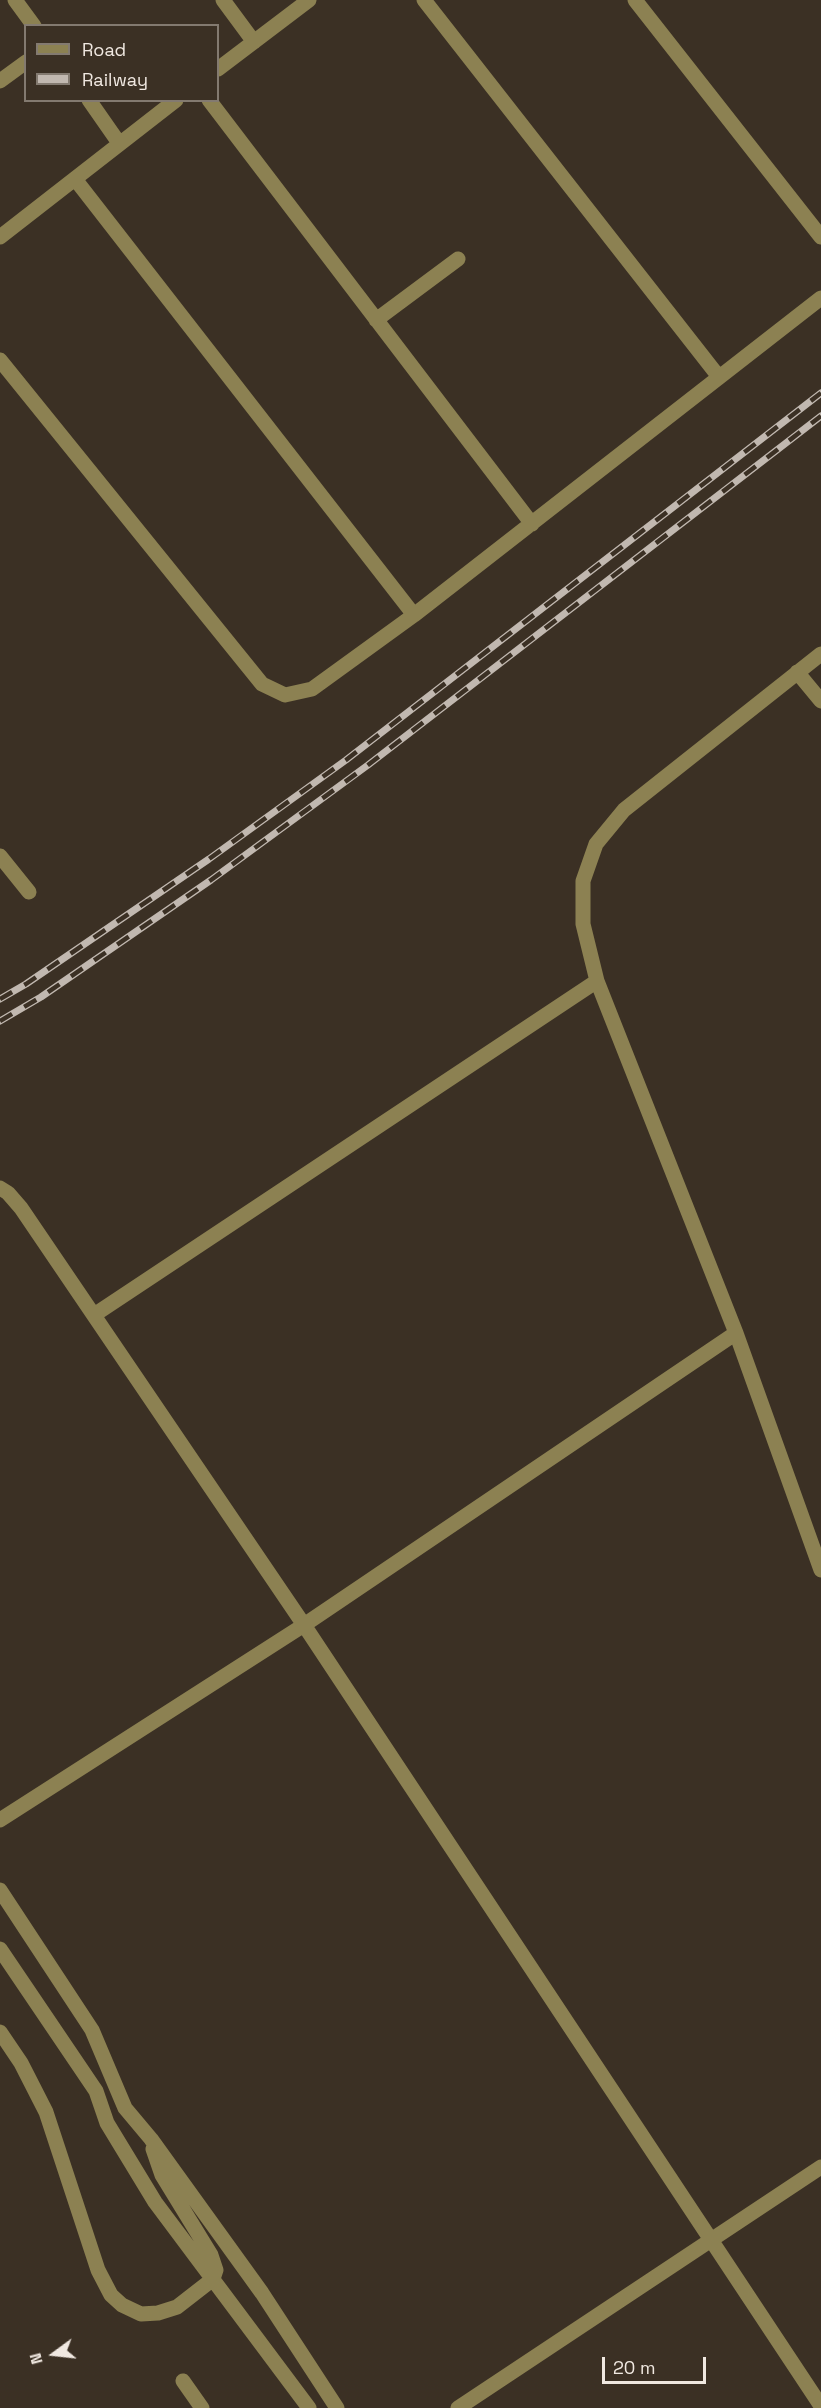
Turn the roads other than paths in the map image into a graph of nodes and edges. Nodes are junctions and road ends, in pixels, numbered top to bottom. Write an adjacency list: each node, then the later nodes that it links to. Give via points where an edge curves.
1 (15, 0): 6 (street)
2 (223, 0): 7 (street)
3 (309, 0): 7 (street)
4 (424, 0): 22 (street)
5 (635, 0): 17 (street)
6 (33, 24)
7 (254, 42): 9 (street)
8 (24, 63): 10 (street)
9 (219, 68)
10 (0, 81)
11 (90, 102): 14 (street)
12 (173, 102): 14 (street)
13 (210, 102): 20 (street)
14 (119, 143): 15 (street)
15 (75, 179): 16 (street); 24 (street)
16 (0, 237)
17 (821, 237)
18 (458, 259): 20 (street)
19 (821, 298): 22 (street)
20 (376, 320): 23 (street)
21 (0, 360): 24 (street, via 262,684 285,695 312,689)
22 (719, 377): 23 (street)
23 (532, 524): 24 (street)
24 (414, 615)
25 (821, 654): 26 (street)
26 (797, 672): 27 (street); 30 (street, via 624,810 596,844 583,881 583,924)
27 (821, 701)
28 (0, 856): 29 (street)
29 (29, 892)
30 (597, 981): 32 (street); 33 (street)
31 (0, 1188): 32 (street, via 21,1208)
32 (94, 1315): 35 (street)
33 (736, 1333): 34 (street); 35 (street)
34 (821, 1570)
35 (304, 1625): 36 (street); 44 (street)
36 (0, 1820)
37 (0, 1890): 41 (street, via 92,2030)
38 (0, 1949): 40 (street)
39 (0, 2032): 45 (street, via 21,2063 45,2112 98,2270 111,2295 141,2314 158,2313 177,2307)
40 (96, 2091): 41 (street); 45 (street, via 107,2123 155,2202)
41 (125, 2108): 42 (street)
42 (152, 2139): 45 (street, via 162,2175 211,2255 216,2270); 50 (street, via 262,2293)
43 (821, 2167): 44 (street)
44 (711, 2240): 47 (street); 51 (street)
45 (213, 2279): 49 (street)
46 (183, 2381): 48 (street)
47 (821, 2406)
48 (202, 2408)
49 (309, 2408)
50 (337, 2408)
51 (458, 2408)

